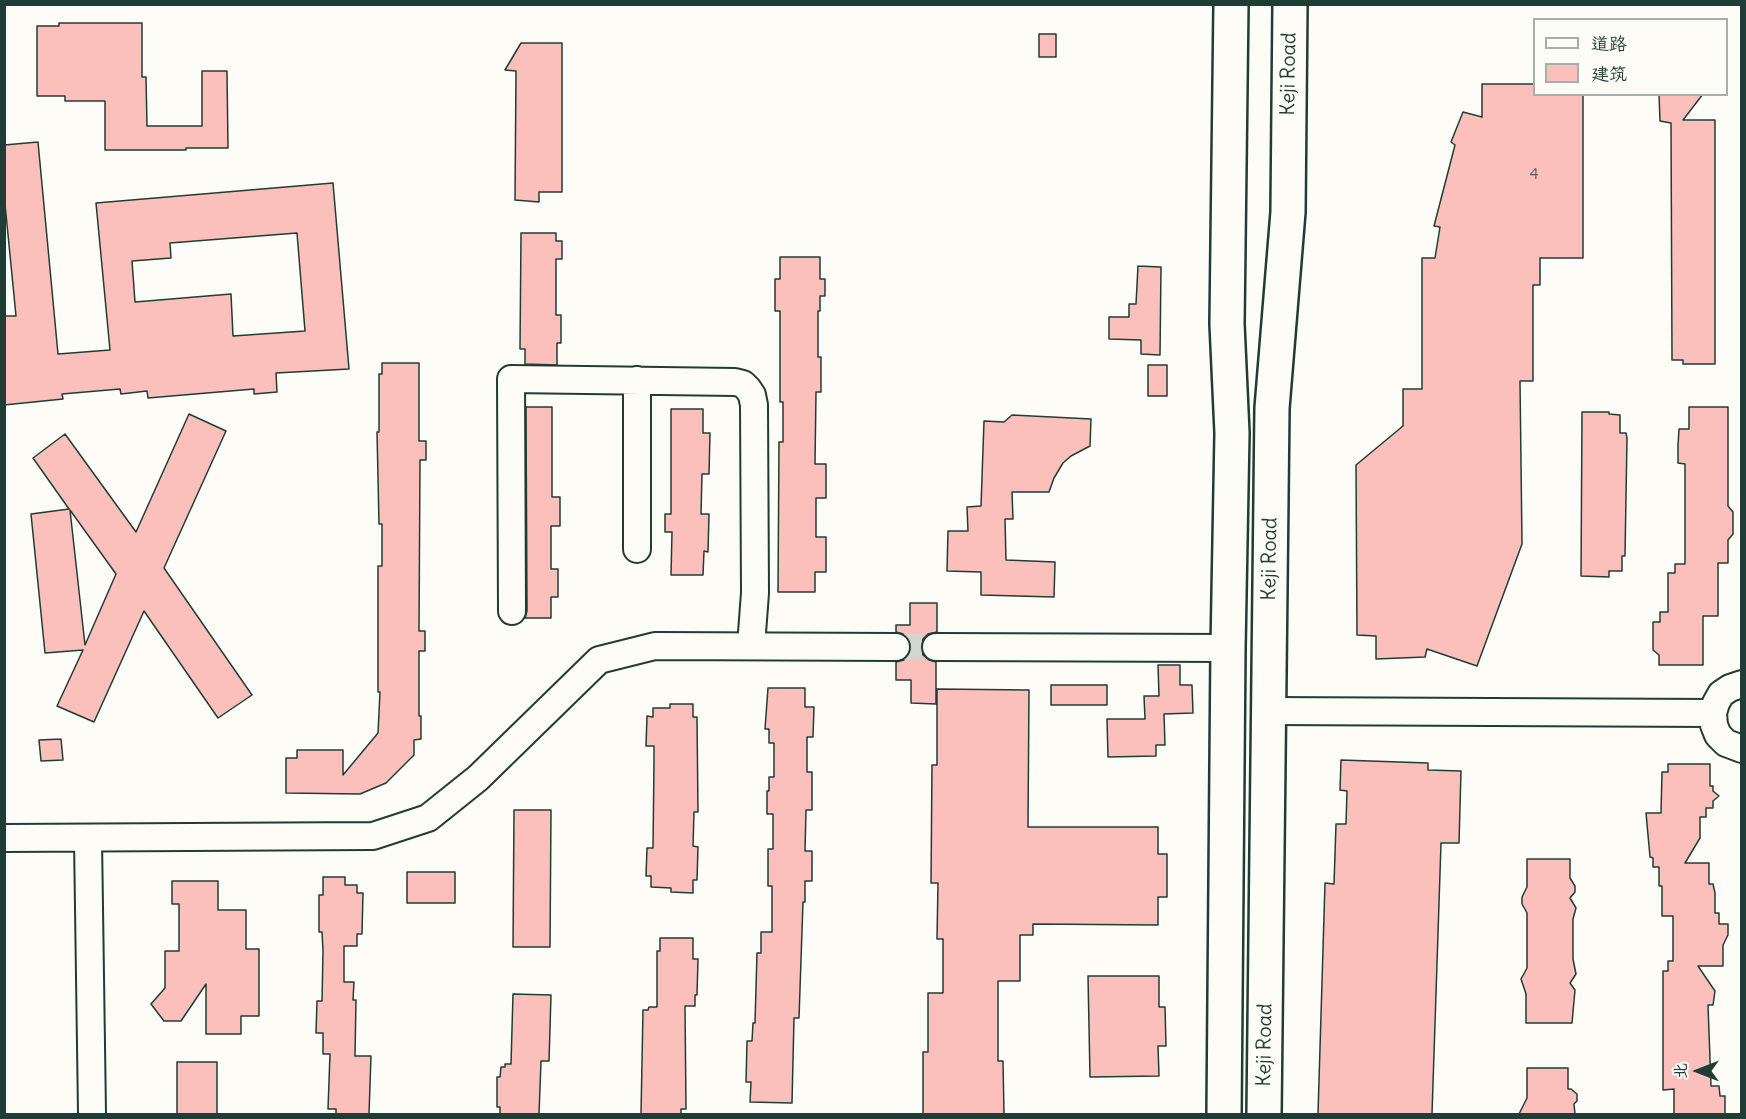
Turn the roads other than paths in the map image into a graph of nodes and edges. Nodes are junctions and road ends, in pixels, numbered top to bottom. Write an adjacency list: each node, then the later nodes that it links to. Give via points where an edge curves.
1 (1231, 4): 9 (main road, Keji Road)
2 (1290, 4): 11 (main road, Keji Road, via 1288,212 1272,408)
3 (637, 380): 4 (street); 5 (street, via 511,379); 6 (street, via 735,382 743,384 752,395)
4 (637, 549)
5 (512, 610)
6 (751, 646): 7 (street); 15 (street, via 655,646 599,660 478,778 428,818 373,836)
7 (896, 647)
8 (936, 647): 9 (street)
9 (1228, 648): 17 (main road, Keji Road)
10 (1742, 684): 12 (street, via 1722,694)
11 (1268, 711): 12 (street); 18 (main road, Keji Road)
12 (1713, 713): 13 (street, via 1718,735 1726,743)
13 (1742, 748)
14 (4, 838): 15 (street)
15 (88, 839): 16 (street)
16 (92, 1114)
17 (1224, 1114)
18 (1264, 1114)

